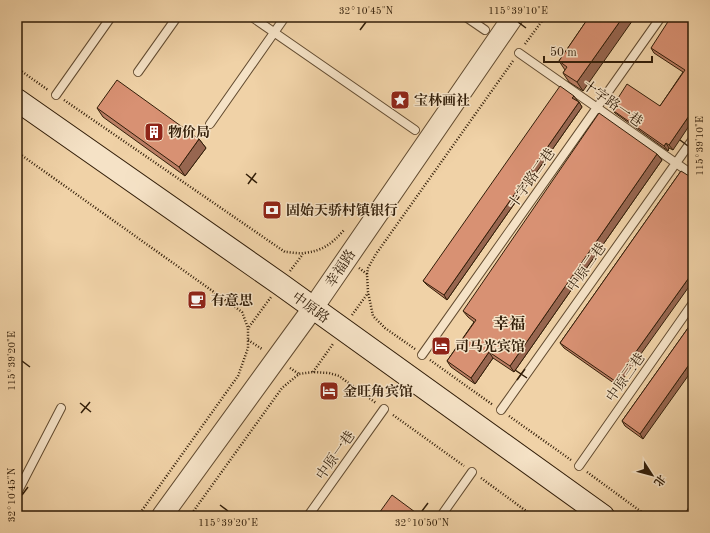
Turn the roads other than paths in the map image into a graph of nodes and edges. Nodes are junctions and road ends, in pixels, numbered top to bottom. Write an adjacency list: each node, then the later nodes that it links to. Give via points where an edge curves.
1 (111, 17): 12 (lane)
2 (177, 17): 11 (lane)
3 (252, 17): 9 (lane)
4 (285, 17): 9 (lane)
5 (466, 17): 8 (lane)
6 (513, 17): 21 (street, 幸福路)
7 (661, 17): 14 (lane, 十字路二巷)
8 (485, 30)
9 (274, 33): 15 (lane); 16 (lane)
10 (519, 53): 14 (lane, 十字路一巷)
11 (138, 72)
12 (56, 95)
13 (17, 100): 21 (main road, 中原路)
14 (597, 108): 18 (lane, 十字路一巷); 22 (lane, 十字路二巷)
15 (210, 124)
16 (415, 130)
17 (693, 139): 18 (lane, 中原二巷)
18 (676, 163): 19 (lane, 十字路一巷); 25 (lane, 中原二巷)
19 (693, 175)
20 (693, 303): 26 (lane, 中原三巷)
21 (313, 308): 30 (street, 幸福路); 33 (main road, 中原路)
22 (422, 355)
23 (61, 408): 28 (lane)
24 (384, 409): 31 (lane, 中原一巷)
25 (501, 410)
26 (579, 466)
27 (472, 472): 32 (lane)
28 (17, 493)
29 (693, 509): 34 (lane)
30 (162, 516)
31 (308, 516)
32 (441, 516)
33 (604, 516)
34 (689, 516)

